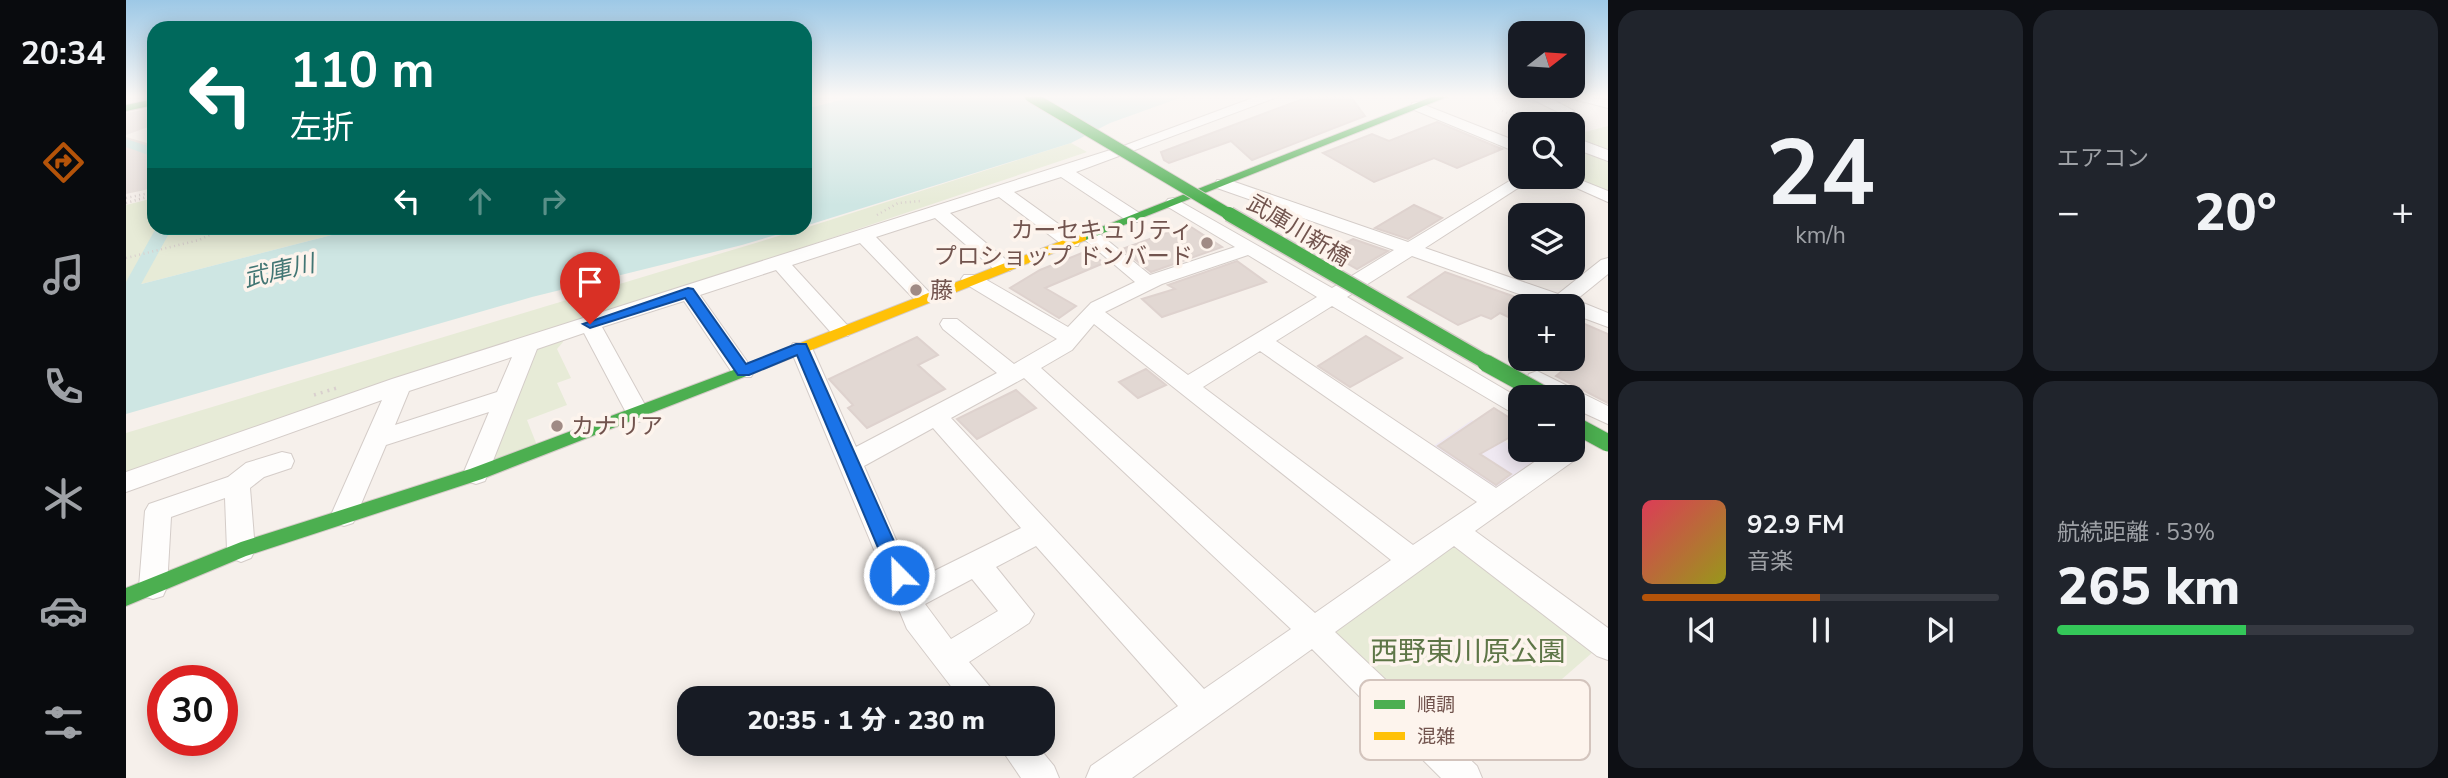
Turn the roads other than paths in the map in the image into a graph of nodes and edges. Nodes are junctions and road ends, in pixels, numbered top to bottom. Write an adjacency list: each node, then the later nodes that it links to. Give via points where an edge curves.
1 (1072, 132): 50 (street, 武庫川新橋)
2 (1091, 132): 48 (street, 武庫川新橋, bridge)
3 (1169, 132): 9 (street)
4 (1351, 132): 10 (street)
5 (1481, 132): 6 (street)
6 (1508, 144)
7 (1585, 147): 8 (street)
8 (1608, 156)
9 (1062, 170): 13 (street); 17 (street)
10 (1214, 187): 15 (street); 22 (street); 27 (street)
11 (1585, 187): 14 (street)
12 (1508, 189): 22 (street)
13 (1000, 190): 16 (street); 20 (street)
14 (1608, 197)
15 (1174, 203): 17 (street); 21 (street)
16 (937, 211): 18 (street); 25 (street)
17 (1135, 218): 19 (street)
18 (863, 235): 23 (street); 32 (street)
19 (1090, 235): 20 (street); 28 (street)
20 (1071, 242): 25 (street)
21 (1248, 249): 28 (street); 33 (street)
22 (1411, 249): 27 (street); 30 (street)
23 (779, 262): 29 (street); 39 (street)
24 (1608, 264): 31 (street)
25 (1003, 267): 26 (street)
26 (971, 279): 32 (street); 40 (street)
27 (1358, 282): 33 (street); 49 (street)
28 (1148, 283): 35 (street)
29 (688, 292): 37 (street); 45 (street)
30 (1538, 294)
31 (1579, 294)
32 (924, 298): 39 (street)
33 (1330, 298): 41 (street); 52 (street)
34 (1585, 311): 36 (street)
35 (1093, 313): 40 (street); 47 (street)
36 (1608, 320)
37 (590, 324): 42 (street); 54 (street)
38 (950, 324): 44 (street)
39 (841, 331): 43 (street)
40 (1069, 337): 44 (street, via 1064,345)
41 (1262, 342): 47 (street); 71 (street)
42 (528, 344): 46 (street); 51 (street)
43 (801, 348): 45 (street); 66 (street)
44 (1019, 371): 55 (street); 81 (street)
45 (743, 372): 54 (street)
46 (401, 385): 60 (street); 69 (street)
47 (1189, 385): 76 (street)
48 (1527, 385)
49 (1549, 385)
50 (1508, 390)
51 (508, 397): 60 (street, via 469,404); 68 (street)
52 (1508, 402)
53 (1585, 405): 57 (street)
54 (638, 414): 68 (street)
55 (935, 415): 66 (street); 73 (street)
56 (1585, 417): 58 (street)
57 (1608, 417): 59 (street)
58 (1608, 428)
59 (1585, 433)
60 (378, 439): 72 (street)
61 (1585, 442): 62 (street, bridge)
62 (1608, 443)
63 (1585, 446): 64 (street)
64 (1608, 457)
65 (282, 461): 70 (street, via 255,470)
66 (851, 461): 80 (street)
67 (1546, 462): 71 (street)
68 (476, 474): 72 (street)
69 (126, 482)
70 (237, 484): 75 (street); 78 (street, via 158,512)
71 (1494, 500): 74 (street)
72 (344, 515): 75 (street)
73 (1041, 531): 77 (street); 86 (street)
74 (1455, 532): 76 (street); 82 (street)
75 (242, 550): 78 (street)
76 (1410, 559): 81 (street)
77 (976, 563): 80 (street); 83 (street, via 1019,614)
78 (153, 587): 79 (street)
79 (126, 597)
80 (908, 598): 83 (street, via 917,620)
81 (1314, 631): 84 (street); 86 (street)
82 (1608, 646)
83 (948, 658): 85 (street)
84 (1364, 680)
85 (970, 686)
86 (1201, 709): 90 (street)
87 (1025, 756): 89 (street)
88 (1447, 760): 91 (street)
89 (1042, 778)
90 (1103, 778)
91 (1465, 778)

